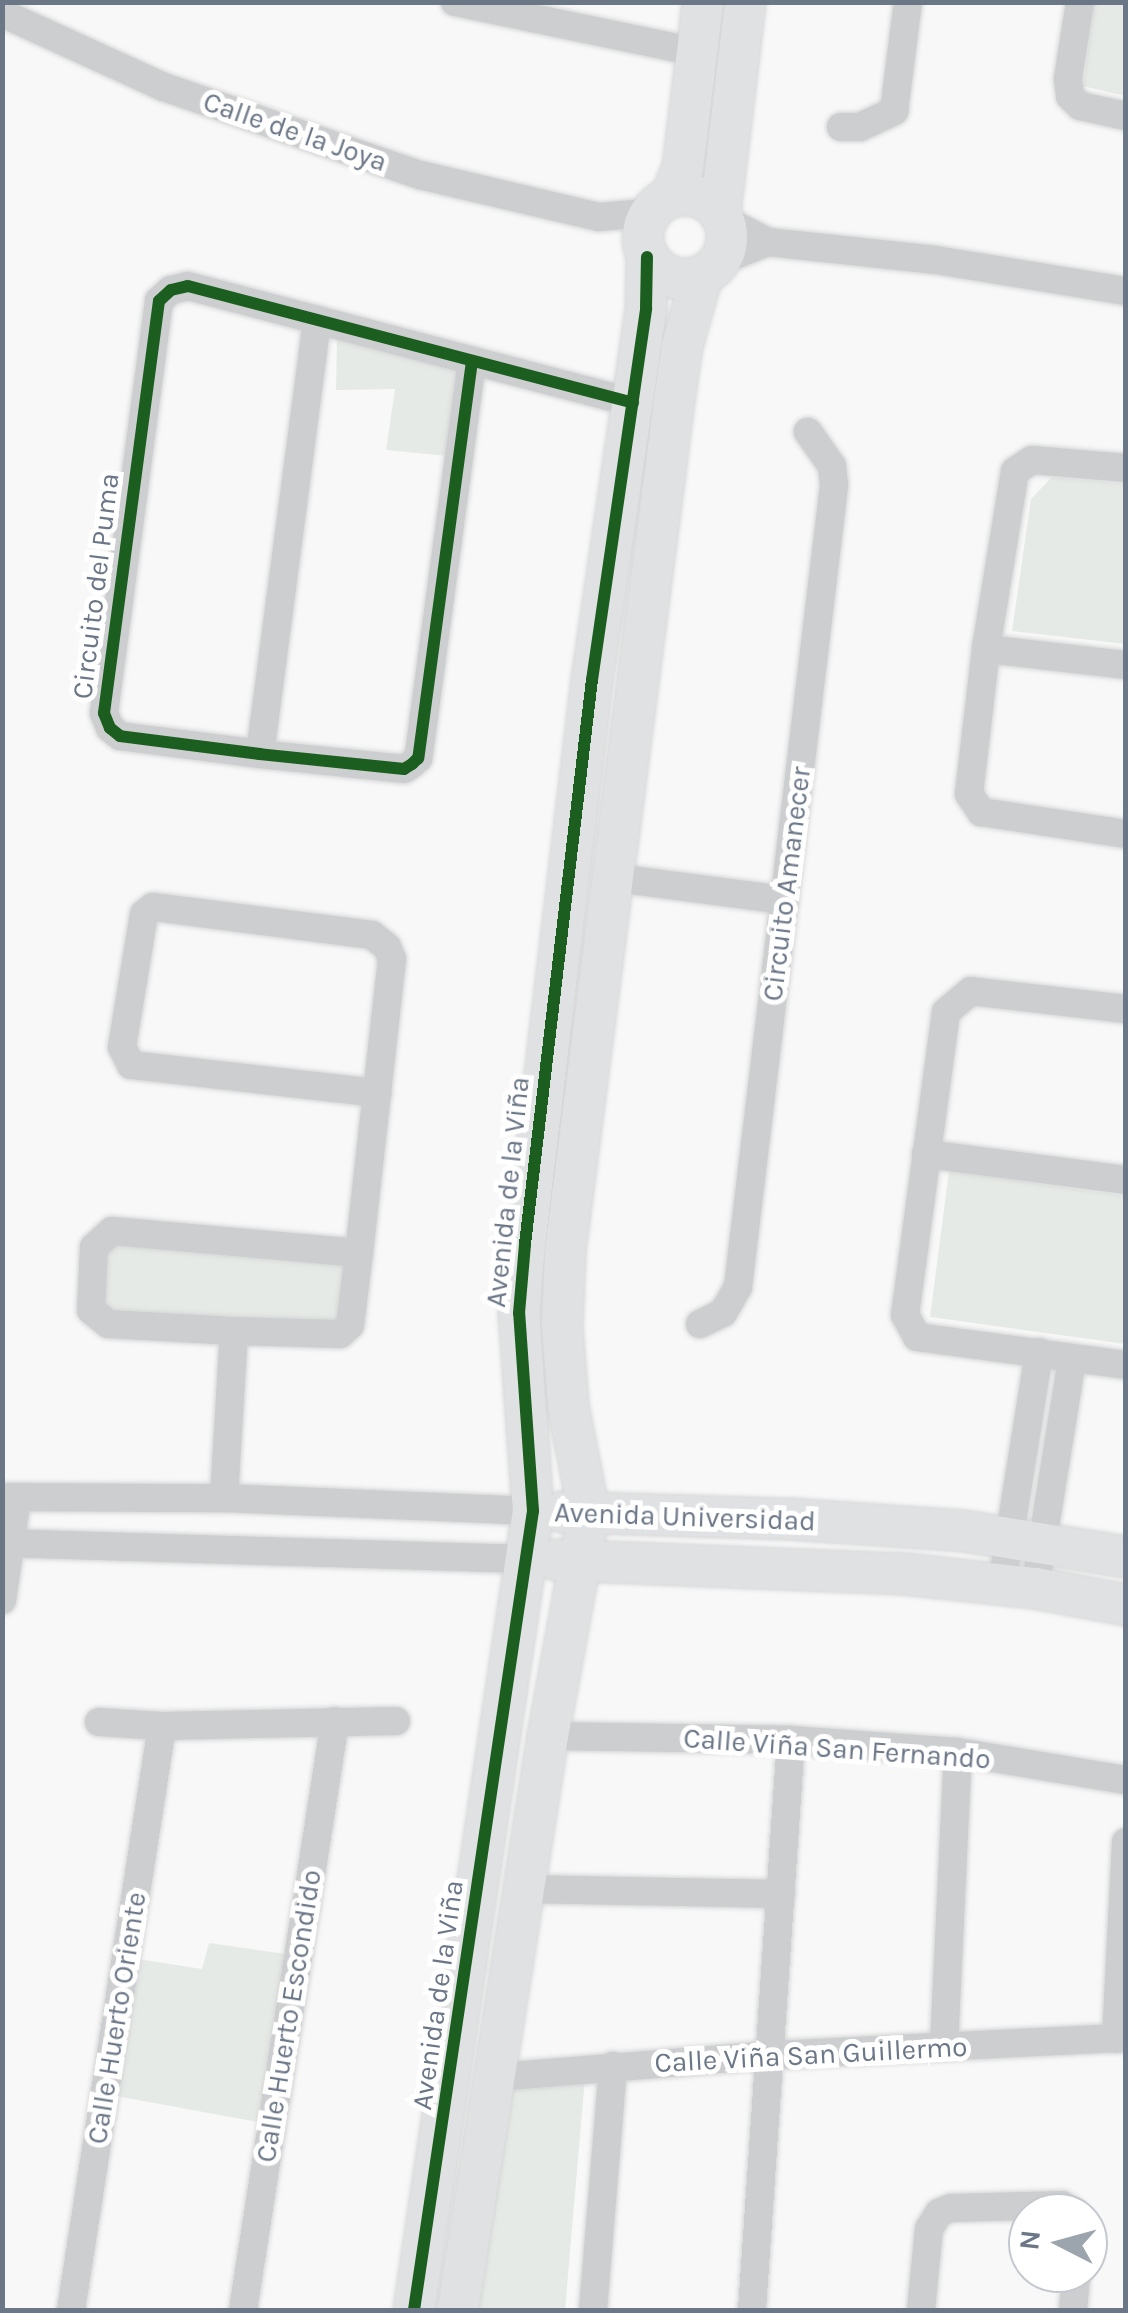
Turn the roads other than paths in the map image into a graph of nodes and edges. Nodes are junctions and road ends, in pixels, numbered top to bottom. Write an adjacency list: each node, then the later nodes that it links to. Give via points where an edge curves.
1 (455, 2): 6 (street)
2 (703, 2): 8 (street)
3 (745, 2): 12 (street)
4 (908, 2): 10 (street, via 894,111 860,127)
5 (1080, 2): 9 (street, via 1070,96 1080,106)
6 (530, 11): 8 (street)
7 (2, 13): 13 (street, Calle de la Joya, via 164,87 323,143 420,175)
8 (697, 52): 11 (street, via 683,168)
9 (1126, 116)
10 (841, 127)
11 (663, 202): 12 (street, via 698,197); 13 (street, Calle de la Joya); 15 (street, via 644,226)
12 (722, 216): 14 (street); 16 (street, via 727,240)
13 (599, 217): 15 (street, Calle de la Joya)
14 (768, 242): 16 (street); 17 (street, via 936,260)
15 (645, 253): 16 (street, via 670,278); 20 (street, Avenida de la Viña, via 646,308)
16 (711, 268): 26 (street, via 682,346)
17 (1126, 292)
18 (317, 320): 19 (street, Circuito del Puma); 27 (street); 27 (street, Circuito del Puma, via 188,286 159,301 104,713 120,736)
19 (472, 361): 20 (street, Circuito del Puma); 27 (street, Circuito del Puma, via 418,758 404,768)
20 (633, 403): 25 (street, Avenida de la Viña)
21 (808, 432): 30 (street, Circuito Amanecer, via 827,456 834,485)
22 (1125, 467): 23 (street, via 1032,460 1015,471)
23 (986, 649): 24 (street); 28 (street, via 973,805 981,812)
24 (1126, 665)
25 (592, 680): 26 (street); 31 (street, Avenida de la Viña)
26 (638, 685): 29 (street)
27 (260, 754)
28 (1126, 834)
29 (615, 878): 30 (street); 32 (street)
30 (785, 900): 38 (street, Circuito Amanecer, via 738,1287 723,1314)
31 (555, 993): 32 (street); 45 (street, Avenida de la Viña, via 519,1313)
32 (598, 1000): 46 (street, via 565,1251 562,1327)
33 (1126, 1009): 35 (street, via 971,992 955,1000 946,1012)
34 (377, 1093): 34 (street, via 392,959 380,940 153,908 144,914 122,1047 131,1065); 37 (street)
35 (926, 1154): 36 (street); 40 (street, via 906,1315 910,1327 917,1336)
36 (1126, 1180)
37 (359, 1254): 39 (street, via 346,1331); 39 (street, via 112,1231 94,1247 91,1310 97,1320)
38 (700, 1324)
39 (234, 1331): 44 (street)
40 (1039, 1352): 41 (street); 47 (street)
41 (1072, 1360): 42 (street); 47 (street)
42 (1126, 1365)
43 (10, 1498): 44 (street, Avenida Universidad); 48 (street)
44 (224, 1498): 45 (street, Avenida Universidad)
45 (533, 1511): 46 (street, Avenida Universidad); 50 (street, Avenida de la Viña)
46 (588, 1513): 47 (street, Avenida Universidad, via 789,1519); 51 (street)
47 (1026, 1539): 49 (street, Avenida Universidad); 52 (street)
48 (6, 1543): 50 (street, Avenida Universidad); 53 (street)
49 (1126, 1557)
50 (528, 1559): 51 (street, Avenida Universidad); 74 (street, Avenida de la Viña)
51 (580, 1561): 52 (street, Avenida Universidad); 59 (street)
52 (1019, 1586): 54 (street, Avenida Universidad)
53 (2, 1600)
54 (1126, 1605)
55 (334, 1721): 56 (street); 58 (street); 73 (street, Calle Huerto Escondido)
56 (396, 1721)
57 (99, 1722): 58 (street)
58 (162, 1726): 72 (street, Calle Huerto Oriente)
59 (548, 1736): 60 (street, Calle Viña San Fernando); 64 (street)
60 (791, 1740): 61 (street, Calle Viña San Fernando); 65 (street)
61 (958, 1752): 62 (street, Calle Viña San Fernando); 67 (street)
62 (1126, 1780)
63 (1126, 1842): 66 (street)
64 (523, 1889): 65 (street); 70 (street)
65 (781, 1894): 68 (street)
66 (1121, 2039): 67 (street, Calle Viña San Guillermo)
67 (944, 2046): 68 (street, Calle Viña San Guillermo)
68 (773, 2055): 69 (street, Calle Viña San Guillermo); 77 (street)
69 (613, 2066): 70 (street, Calle Viña San Guillermo); 76 (street)
70 (497, 2078): 75 (street)
71 (1008, 2207): 78 (street, via 939,2214 929,2229)
72 (71, 2310)
73 (243, 2310)
74 (414, 2310)
75 (458, 2310)
76 (593, 2310)
77 (752, 2310)
78 (921, 2310)

